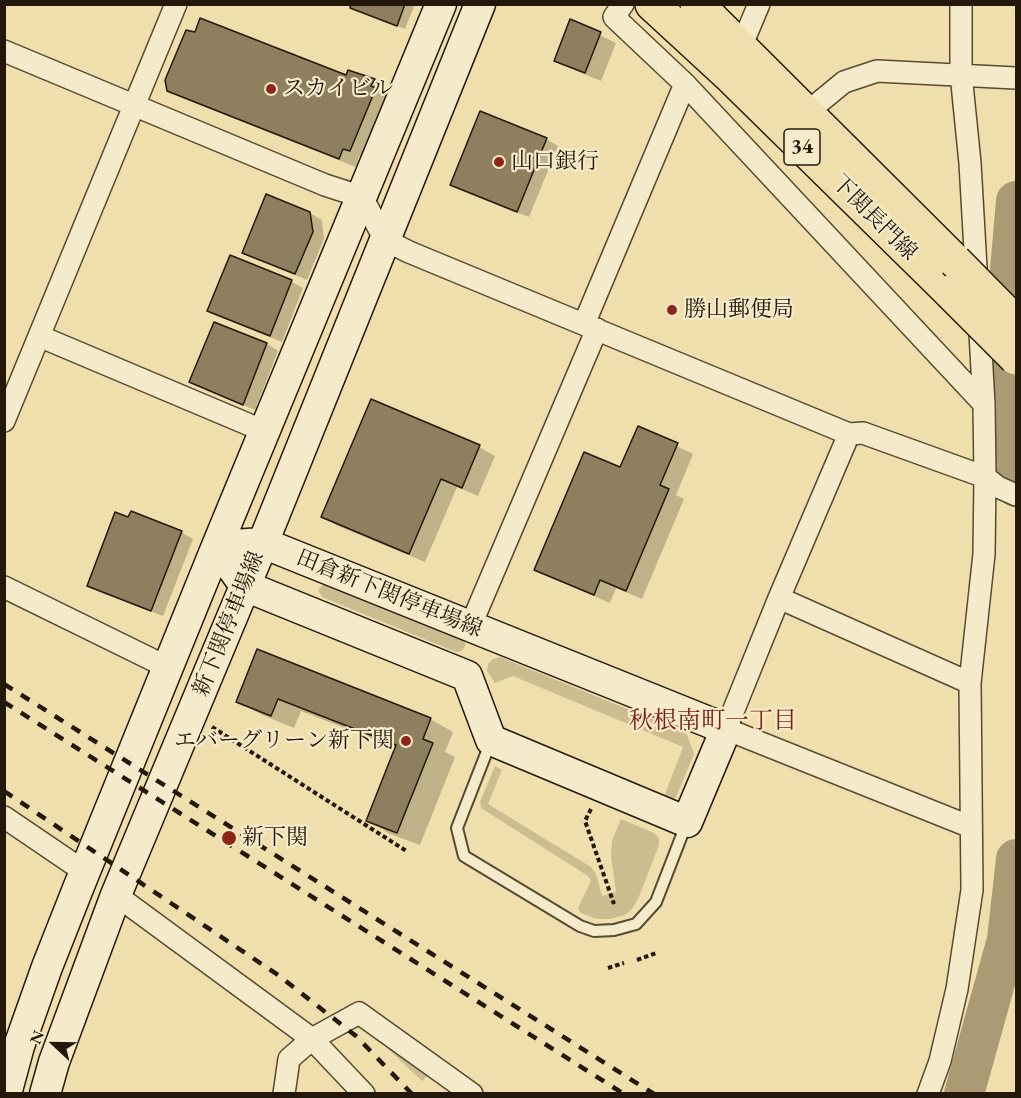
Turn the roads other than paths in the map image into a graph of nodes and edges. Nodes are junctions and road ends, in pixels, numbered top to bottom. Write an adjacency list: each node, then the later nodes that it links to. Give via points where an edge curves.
1 (176, 4): 14 (street)
2 (441, 4): 16 (main road)
3 (480, 4): 17 (main road)
4 (623, 4): 13 (street, via 614,17)
5 (652, 4): 18 (main road, 下関長門線 / 34)
6 (697, 4): 9 (main road, 下関長門線 / 34)
7 (759, 4): 9 (street)
8 (961, 4): 11 (street)
9 (741, 48): 15 (main road, 下関長門線 / 34)
10 (4, 51): 14 (street)
11 (961, 74): 12 (street); 15 (street, via 877,71 844,82); 23 (street)
12 (1017, 78)
13 (685, 84): 20 (street); 23 (street)
14 (134, 104): 16 (street); 21 (street)
15 (805, 114): 18 (main road, 下関長門線 / 34)
16 (362, 197): 17 (street); 25 (main road)
17 (385, 240): 20 (street); 28 (main road)
18 (952, 277): 19 (main road, 下関長門線 / 34, bridge); 22 (main road, 下関長門線 / 34, bridge)
19 (1017, 323)
20 (590, 326): 26 (street); 33 (street)
21 (39, 336): 24 (street); 25 (street)
22 (1017, 358)
23 (984, 404): 27 (street)
24 (4, 421)
25 (264, 431): 29 (main road)
26 (849, 434): 27 (street, via 863,433); 32 (street)
27 (1000, 487): 36 (street, via 984,554)
28 (263, 543): 29 (main road, 新下関停車場線); 31 (main road, 新下関停車場線); 33 (main road, 田倉新下関停車場線)
29 (217, 546): 31 (main road); 34 (main road, 新下関停車場線)
30 (4, 586): 34 (street)
31 (245, 586): 35 (main road, 田倉新下関停車場線); 43 (main road, 新下関停車場線)
32 (779, 598): 36 (street); 37 (street)
33 (480, 631): 35 (main road, via 482,641); 37 (main road, 田倉新下関停車場線)
34 (167, 667): 42 (main road, 新下関停車場線)
35 (466, 676): 38 (main road)
36 (970, 682): 41 (street)
37 (726, 729): 40 (main road); 41 (street)
38 (491, 740): 40 (main road); 40 (lane, via 457,828 464,856 579,926 594,931 636,924 656,902)
39 (4, 817): 42 (street)
40 (687, 822)
41 (970, 827): 50 (street, via 972,891 968,923 957,989)
42 (85, 872): 45 (main road, 新下関停車場線, via 47,967)
43 (116, 895): 44 (street); 46 (main road, 新下関停車場線)
44 (312, 1039): 47 (street, via 289,1059); 48 (street); 49 (street, via 359,1013)
45 (6, 1094)
46 (45, 1094)
47 (284, 1094)
48 (364, 1094)
49 (472, 1094)
50 (928, 1094)

